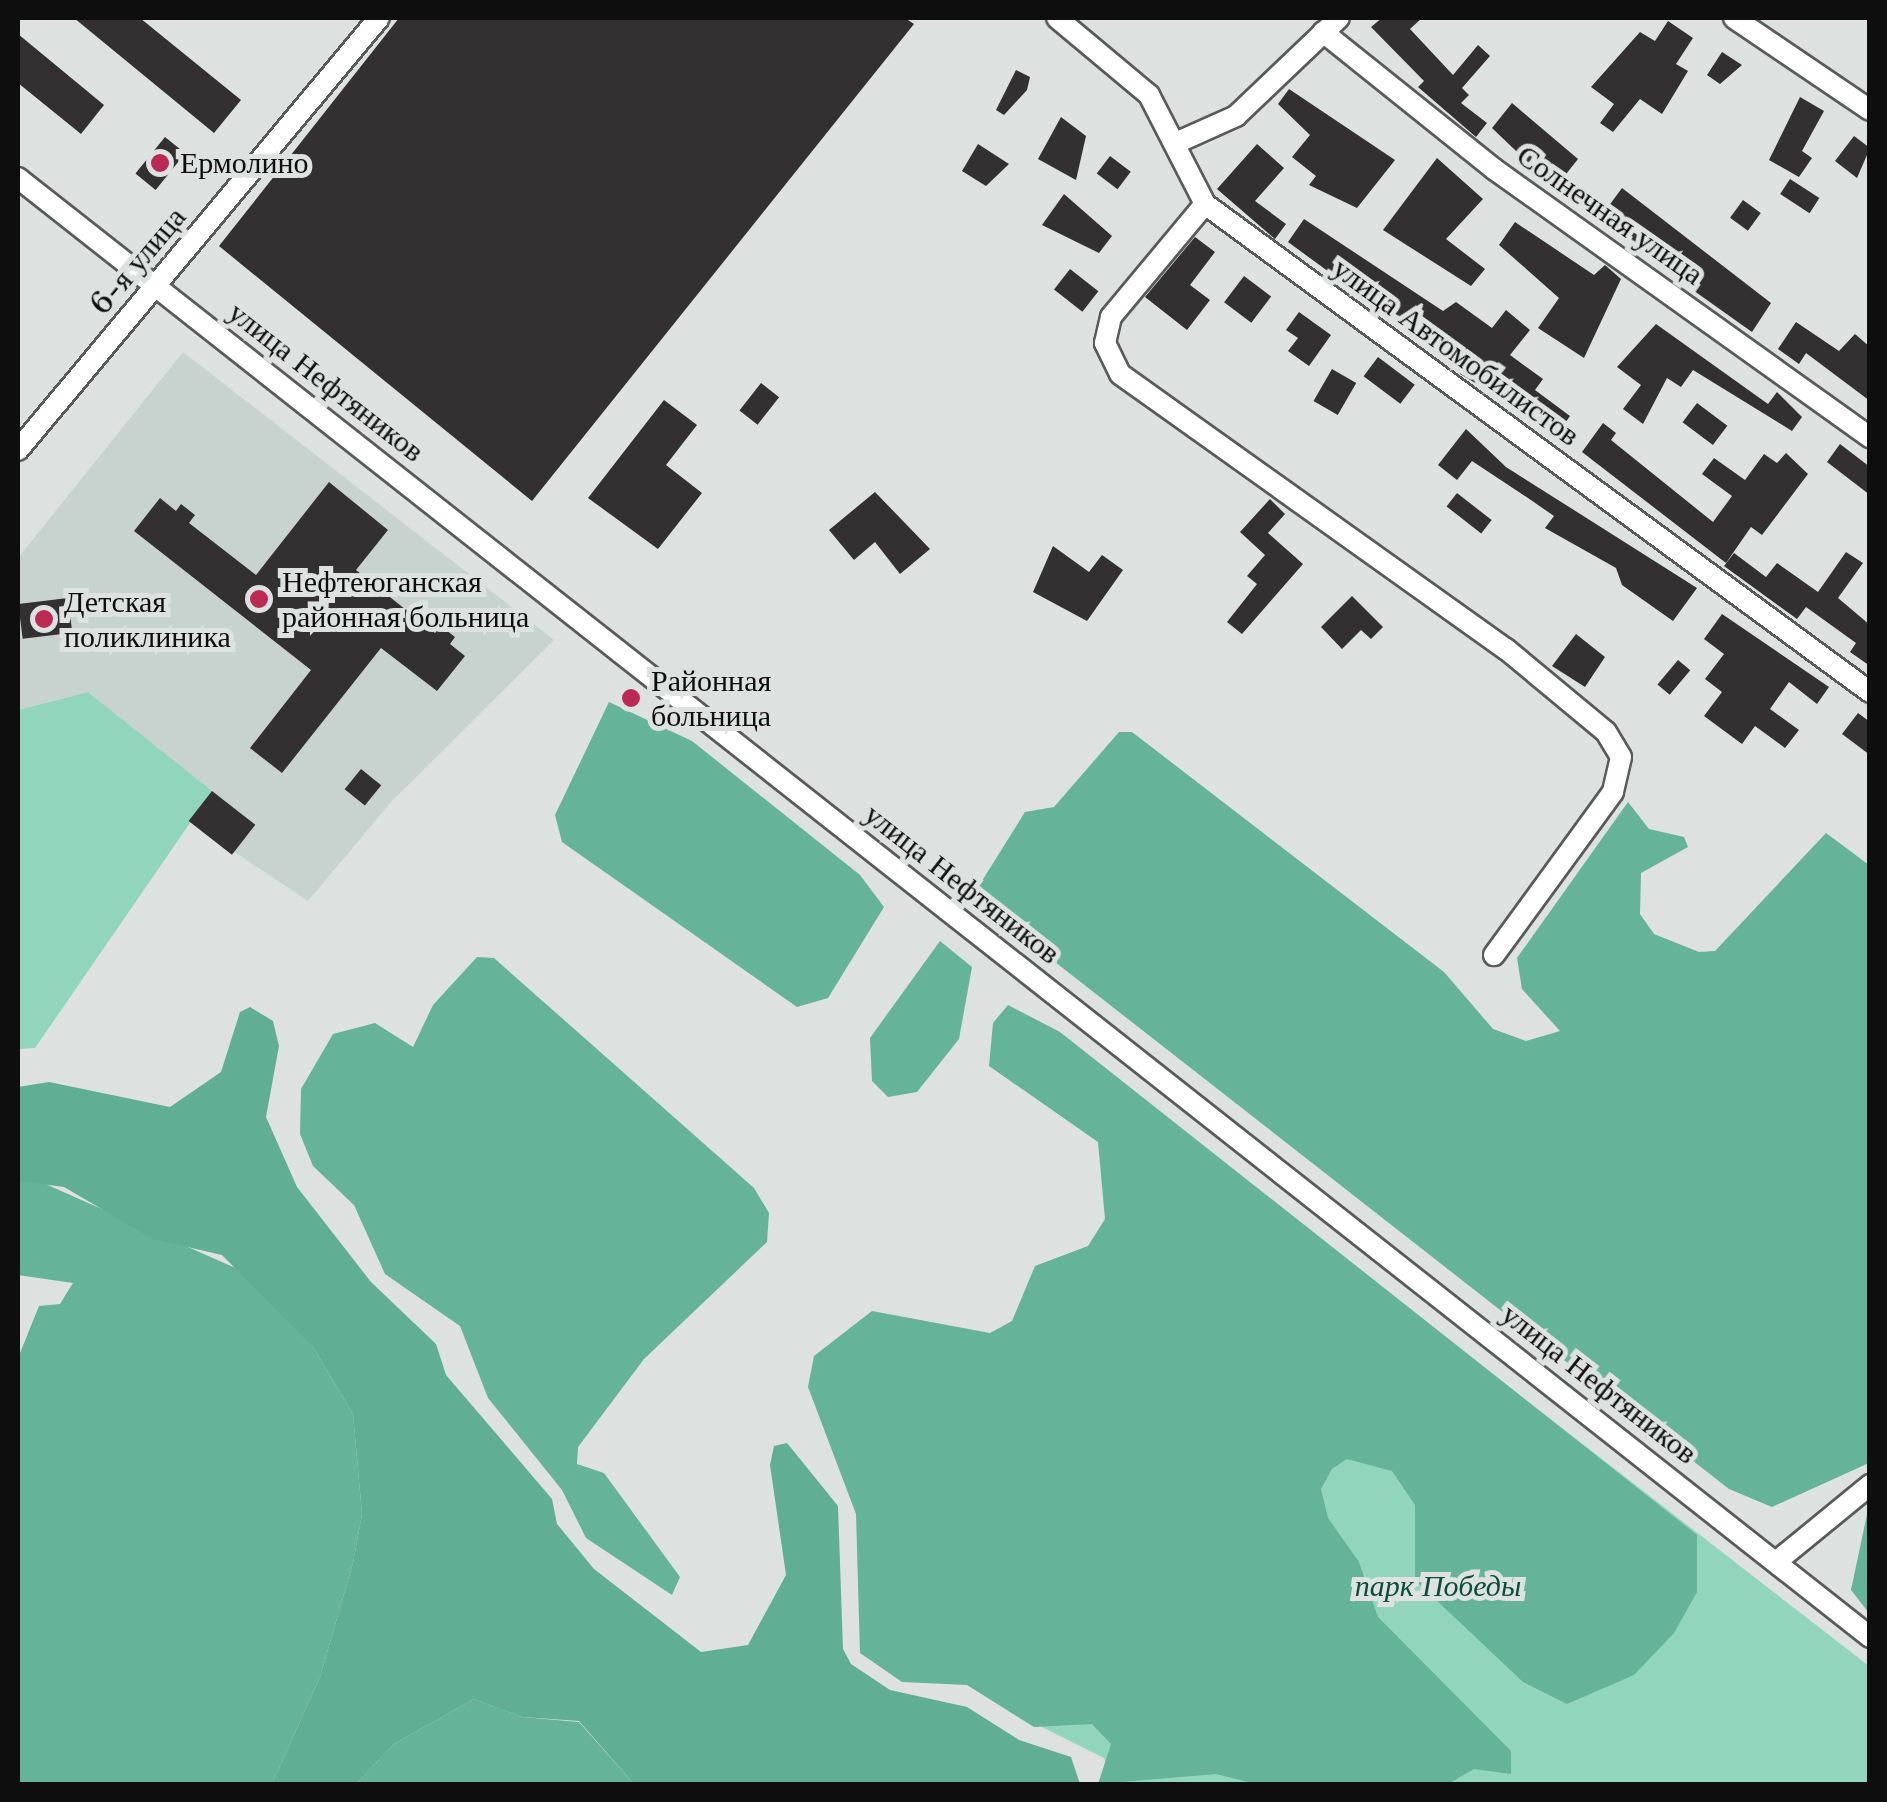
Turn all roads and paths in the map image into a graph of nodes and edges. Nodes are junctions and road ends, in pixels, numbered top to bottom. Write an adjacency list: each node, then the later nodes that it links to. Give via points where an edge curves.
1 (379, 18): 10 (street, 6-я улица)
2 (1057, 18): 7 (street, via 1136,78)
3 (1339, 18): 5 (street)
4 (1734, 18): 6 (street)
5 (1323, 32): 7 (street, via 1236,116); 11 (street, Солнечная улица, via 1494,169)
6 (1870, 110)
7 (1178, 142): 9 (street)
8 (18, 178): 10 (street, улица Нефтяников)
9 (1205, 204): 13 (street, улица Автомобилистов); 14 (street, via 1111,317 1105,343 1120,374 1506,649 1606,732 1621,757 1613,792)
10 (156, 286): 12 (street, 6-я улица); 16 (street, улица Нефтяников)
11 (1870, 437)
12 (18, 450)
13 (1870, 692)
14 (1494, 954)
15 (1870, 1485): 16 (street)
16 (1776, 1562): 17 (street, улица Нефтяников)
17 (1870, 1637)

